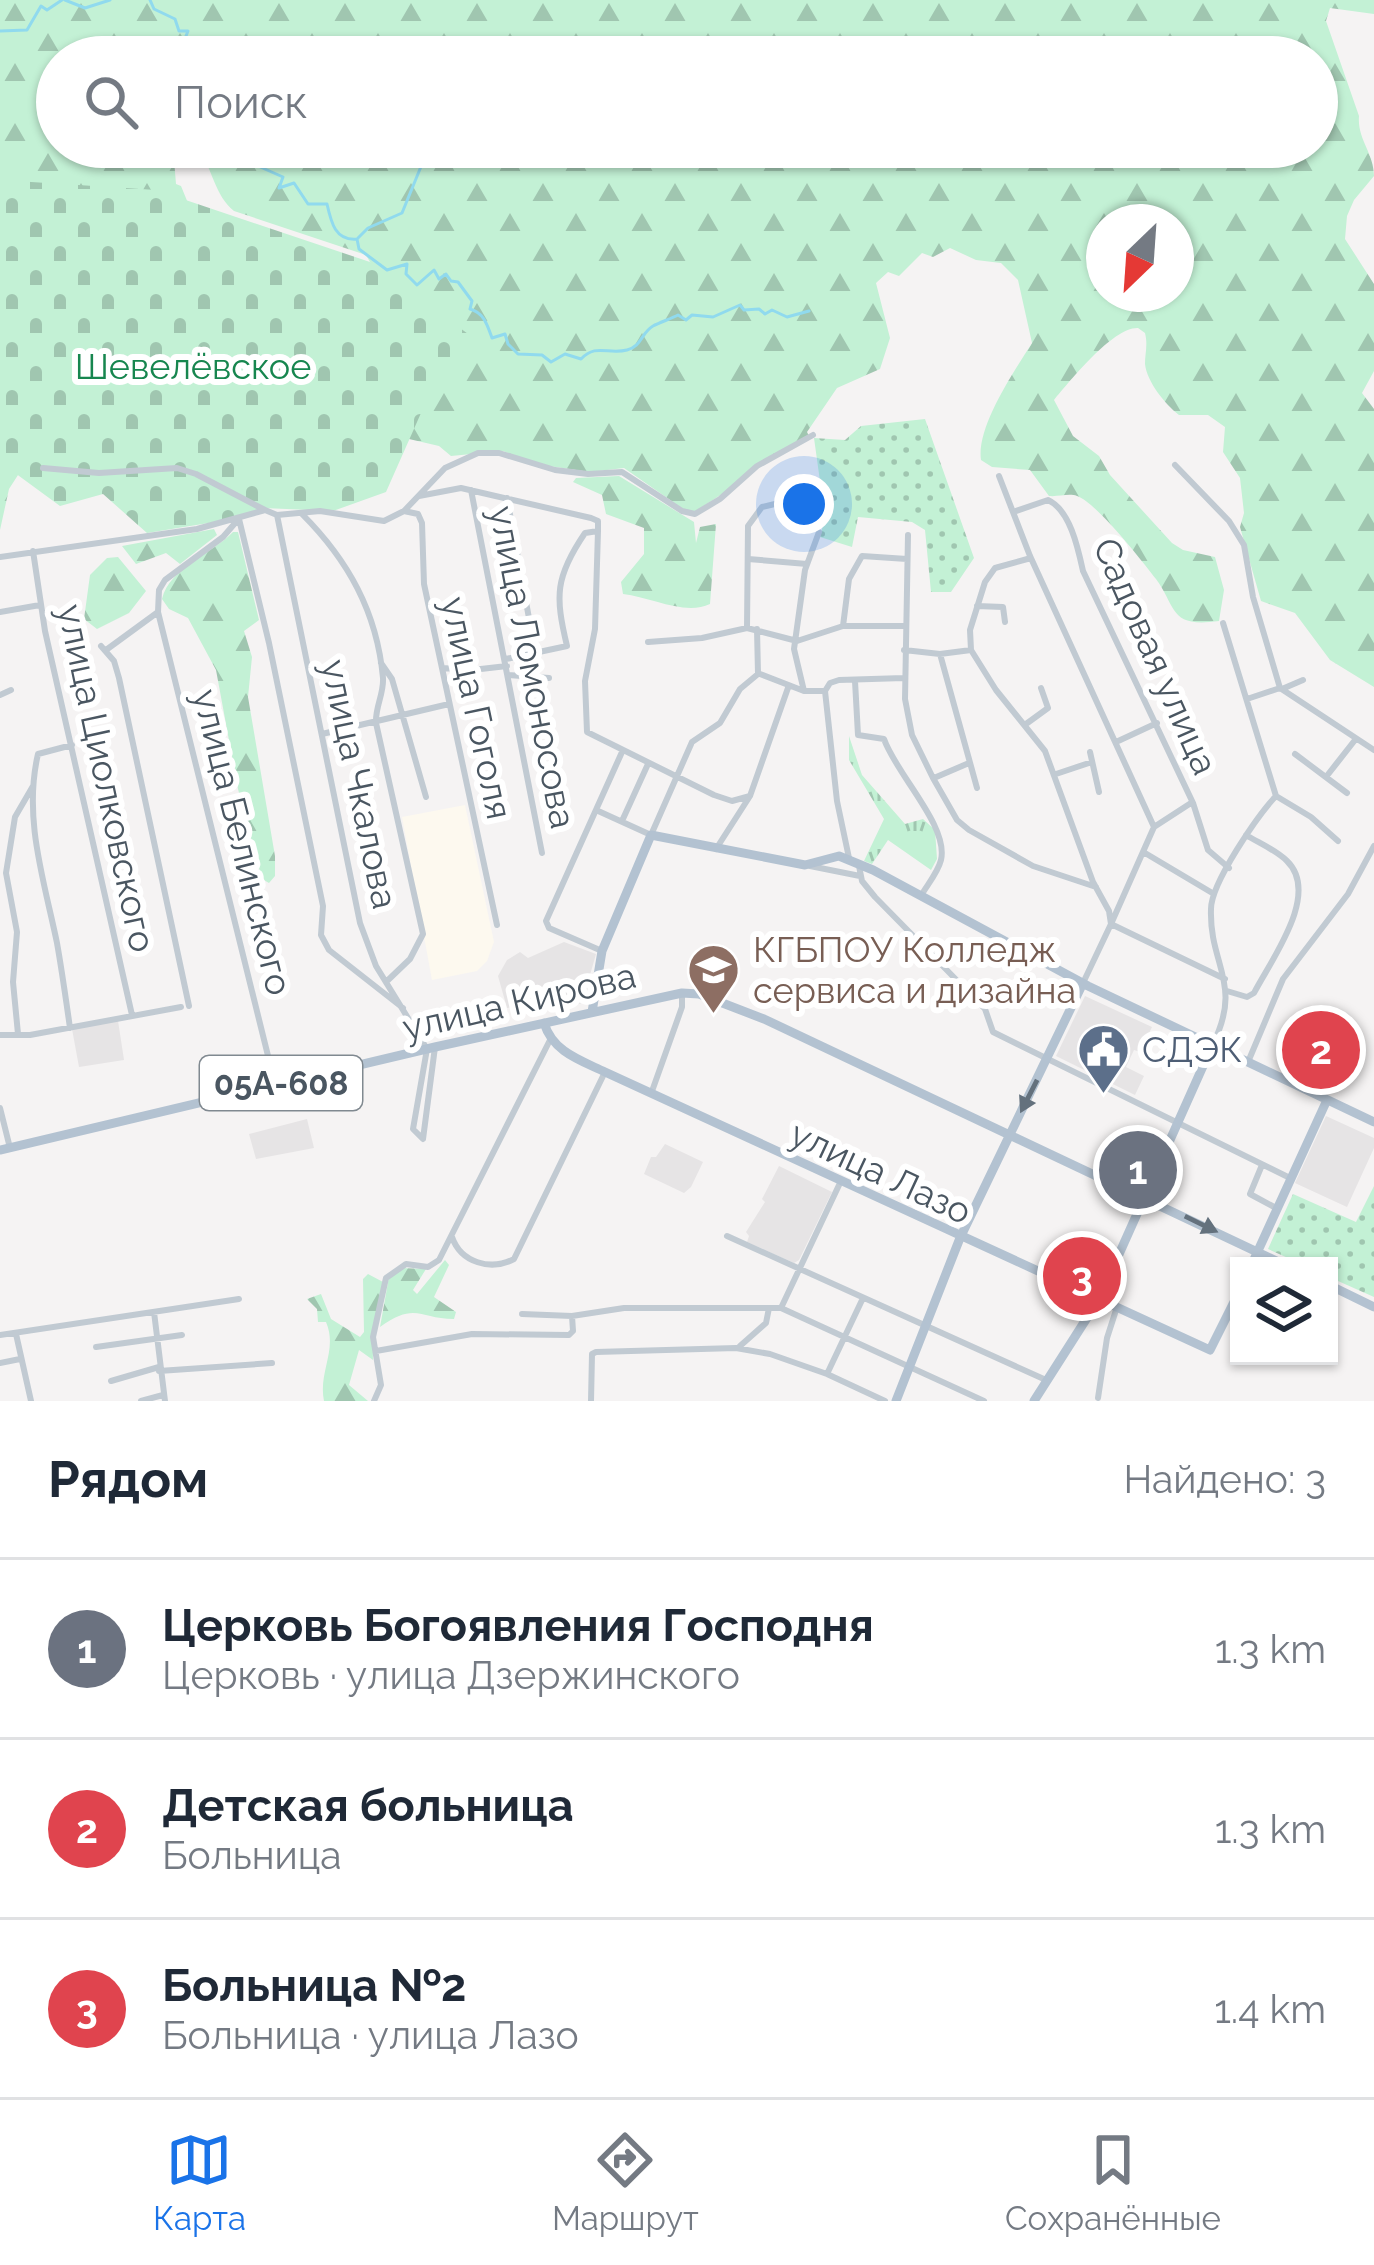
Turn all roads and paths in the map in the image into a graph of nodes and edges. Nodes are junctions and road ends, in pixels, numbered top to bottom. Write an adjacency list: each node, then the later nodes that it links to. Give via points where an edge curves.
1 (813, 435): 6 (street, via 695,514 622,472 555,470 487,452 455,461)
2 (1175, 465): 50 (street, via 1244,545)
3 (43, 468): 9 (street, via 177,468)
4 (998, 476): 12 (street)
5 (471, 490): 6 (street); 7 (street); 41 (street, улица Ломоносова)
6 (419, 496): 10 (street)
7 (507, 498): 15 (street, via 591,518); 38 (street)
8 (787, 501): 21 (street, via 753,516)
9 (265, 510): 13 (street); 14 (street)
10 (404, 511): 11 (street, via 380,521); 42 (street, улица Гоголя, via 422,524 422,572)
11 (299, 512): 13 (street); 40 (street, via 354,576)
12 (1013, 512): 20 (street); 60 (street, Садовая улица, via 1050,500 1059,506)
13 (278, 515): 61 (street, улица Чкалова)
14 (238, 519): 18 (street); 27 (street, via 165,580); 108 (street, via 323,906 324,941)
15 (598, 531): 38 (street, via 585,533 560,584 567,646); 66 (street, via 586,729)
16 (820, 532): 23 (street)
17 (908, 535): 22 (street)
18 (33, 551): 19 (street); 24 (street, улица Циолковского)
19 (0, 557)
20 (1031, 558): 25 (street, via 993,571); 63 (street)
21 (748, 559): 23 (street); 32 (street)
22 (907, 559): 30 (street, via 862,556 849,579); 31 (street)
23 (807, 564): 34 (street)
24 (40, 605): 26 (street); 64 (street, улица Циолковского)
25 (977, 605): 28 (street, via 1007,607); 37 (street)
26 (0, 612)
27 (158, 612): 110 (street, via 104,648 118,678 185,1007); 121 (street, улица Белинского)
28 (1004, 622)
29 (1223, 623): 55 (street)
30 (843, 626): 31 (street); 34 (street)
31 (903, 626): 36 (street)
32 (747, 628): 33 (street); 35 (street)
33 (758, 629): 34 (street); 43 (street)
34 (796, 641): 52 (street)
35 (647, 642)
36 (904, 650): 39 (street); 44 (street)
37 (971, 650): 39 (street); 59 (street)
38 (535, 651): 41 (street)
39 (940, 654): 71 (street)
40 (380, 663): 57 (street); 58 (street)
41 (507, 667): 42 (street); 45 (street); 92 (street, улица Ломоносова)
42 (442, 668): 56 (street, улица Гоголя)
43 (758, 674): 48 (street); 73 (street, via 720,723 692,742)
44 (904, 677): 47 (street); 75 (street, via 911,731)
45 (549, 678)
46 (1303, 680): 50 (street)
47 (855, 681): 53 (street, via 833,682); 99 (street, via 858,735 884,739 939,832 940,862)
48 (789, 686): 52 (street); 81 (street)
49 (1041, 688): 59 (street, via 1048,708)
50 (1281, 689): 55 (street); 62 (street)
51 (11, 690): 54 (street)
52 (804, 691): 53 (street)
53 (825, 691): 95 (street, via 837,801)
54 (0, 695)
55 (1247, 699): 82 (street)
56 (449, 704): 57 (street); 101 (street, улица Гоголя)
57 (402, 715): 58 (street); 80 (street)
58 (376, 723): 61 (street); 104 (street, via 423,934)
59 (1026, 724): 72 (street)
60 (1157, 724): 63 (street); 83 (street, Садовая улица)
61 (322, 734): 104 (street, улица Чкалова, via 360,923)
62 (1355, 740): 65 (street); 74 (street)
63 (1115, 742): 86 (street)
64 (73, 745): 76 (street, via 38,754); 110 (street, улица Циолковского)
65 (1374, 750)
66 (622, 752): 70 (street); 84 (street)
67 (1090, 752): 69 (street)
68 (1295, 754): 74 (street)
69 (1092, 762): 72 (street); 78 (street)
70 (648, 763): 73 (street); 85 (street)
71 (969, 763): 75 (street); 77 (street)
72 (1056, 775): 97 (street)
73 (677, 776): 81 (street, via 731,801); 87 (street)
74 (1327, 777): 79 (street)
75 (934, 778): 97 (street, via 969,830 1025,862)
76 (35, 783): 112 (street, via 38,859); 113 (street, via 15,817 6,873 17,932)
77 (977, 788)
78 (1099, 792)
79 (1347, 793)
80 (426, 796)
81 (750, 796): 91 (street)
82 (1276, 796): 88 (street); 89 (street)
83 (1193, 802): 86 (street); 96 (street, Садовая улица, via 1208,850)
84 (596, 810): 85 (street); 102 (street, via 546,924)
85 (622, 821): 87 (street)
86 (1154, 827): 93 (street)
87 (651, 835): 91 (main road); 102 (main road)
88 (1246, 836): 96 (street); 106 (street, via 1286,860 1299,879 1298,899 1254,993)
89 (1338, 841)
90 (1374, 846): 119 (street, via 1353,887 1282,979)
91 (716, 848): 94 (main road)
92 (542, 853)
93 (1145, 854): 98 (street); 100 (street)
94 (805, 865): 95 (street); 95 (main road, via 833,856)
95 (856, 866): 99 (main road); 118 (street, via 985,1009 993,1032)
96 (1229, 868): 98 (street)
97 (1096, 887): 100 (street)
98 (1215, 894): 103 (street, via 1210,910)
99 (920, 897): 105 (main road)
100 (1111, 924): 103 (street); 105 (street)
101 (497, 925)
102 (602, 951): 109 (main road)
103 (1225, 980): 106 (street)
104 (386, 982): 108 (street, улица Чкалова)
105 (1083, 983): 116 (main road); 118 (main road)
106 (1227, 991): 116 (street)
107 (682, 993): 109 (main road, улица Кирова / 05А-608); 122 (street); 127 (main road, улица Кирова / 05А-608, via 764,1019)
108 (404, 1009): 117 (street, улица Чкалова)
109 (592, 1012): 111 (main road, улица Кирова / 05А-608)
110 (132, 1015): 112 (street)
111 (544, 1023): 115 (main road); 117 (main road, улица Кирова / 05А-608)
112 (70, 1028): 113 (street)
113 (18, 1034): 114 (street)
114 (0, 1035)
115 (550, 1040): 120 (main road, улица Лазо); 135 (street)
116 (1212, 1046): 119 (main road); 126 (main road)
117 (431, 1047): 117 (street, via 414,1117 423,1139); 121 (main road, улица Кирова / 05А-608)
118 (1048, 1059): 126 (street); 127 (main road, one-way to 127)
119 (1248, 1062): 123 (main road)
120 (605, 1072): 122 (main road, улица Лазо); 135 (street, via 514,1259 478,1262)
121 (275, 1084): 128 (main road, улица Кирова / 05А-608)
122 (651, 1094): 131 (main road, улица Лазо)
123 (1327, 1100): 125 (main road); 130 (main road)
124 (0, 1108): 128 (street)
125 (1374, 1122)
126 (1178, 1123): 129 (street); 132 (main road)
127 (1010, 1134): 132 (main road, улица Кирова / 05А-608); 136 (main road)
128 (5, 1149)
129 (1262, 1165): 130 (street); 133 (street, via 1250,1193)
130 (1289, 1178): 133 (main road)
131 (840, 1183): 136 (main road, улица Лазо); 140 (street)
132 (1145, 1197): 137 (main road, улица Кирова / 05А-608, one-way to 137); 144 (main road)
133 (1276, 1208): 137 (main road)
134 (727, 1236): 140 (street)
135 (452, 1238): 161 (street, via 432,1266 406,1264 386,1278)
136 (960, 1238): 144 (main road, улица Лазо); 153 (main road)
137 (1256, 1252): 138 (main road); 139 (main road, улица Кирова / 05А-608)
138 (1254, 1257)
139 (1267, 1257)
140 (801, 1270): 142 (street); 148 (street)
141 (1338, 1290): 146 (main road)
142 (863, 1298): 153 (street); 158 (street)
143 (239, 1299): 150 (street)
144 (1099, 1299): 145 (main road, улица Лазо); 168 (main road)
145 (1117, 1307): 149 (main road, улица Лазо, via 1210,1350); 171 (street)
146 (1374, 1307)
147 (769, 1308): 148 (street); 152 (street); 160 (street, via 766,1322)
148 (781, 1308): 158 (street)
149 (1230, 1310)
150 (154, 1312): 154 (street); 157 (street)
151 (521, 1314): 152 (street)
152 (572, 1316): 161 (street, via 568,1335 472,1334)
153 (925, 1328): 165 (main road); 168 (street)
154 (15, 1333): 156 (street); 162 (street)
155 (182, 1334): 157 (street)
156 (0, 1335)
157 (156, 1336): 159 (street); 166 (street)
158 (845, 1336): 165 (street); 167 (street)
159 (96, 1347)
160 (736, 1348): 167 (street); 175 (street, via 601,1350 592,1354)
161 (376, 1351): 174 (street, via 381,1385)
162 (20, 1359): 163 (street); 172 (street)
163 (0, 1363)
164 (272, 1363): 166 (street)
165 (908, 1366): 177 (main road); 178 (street)
166 (159, 1369): 169 (street); 170 (street)
167 (827, 1374): 176 (street)
168 (1046, 1380): 179 (main road)
169 (111, 1382)
170 (164, 1398): 173 (street)
171 (1098, 1398)
172 (31, 1401)
173 (141, 1401)
174 (374, 1401)
175 (591, 1401)
176 (885, 1401)
177 (896, 1401)
178 (983, 1401)
179 (1034, 1401)

